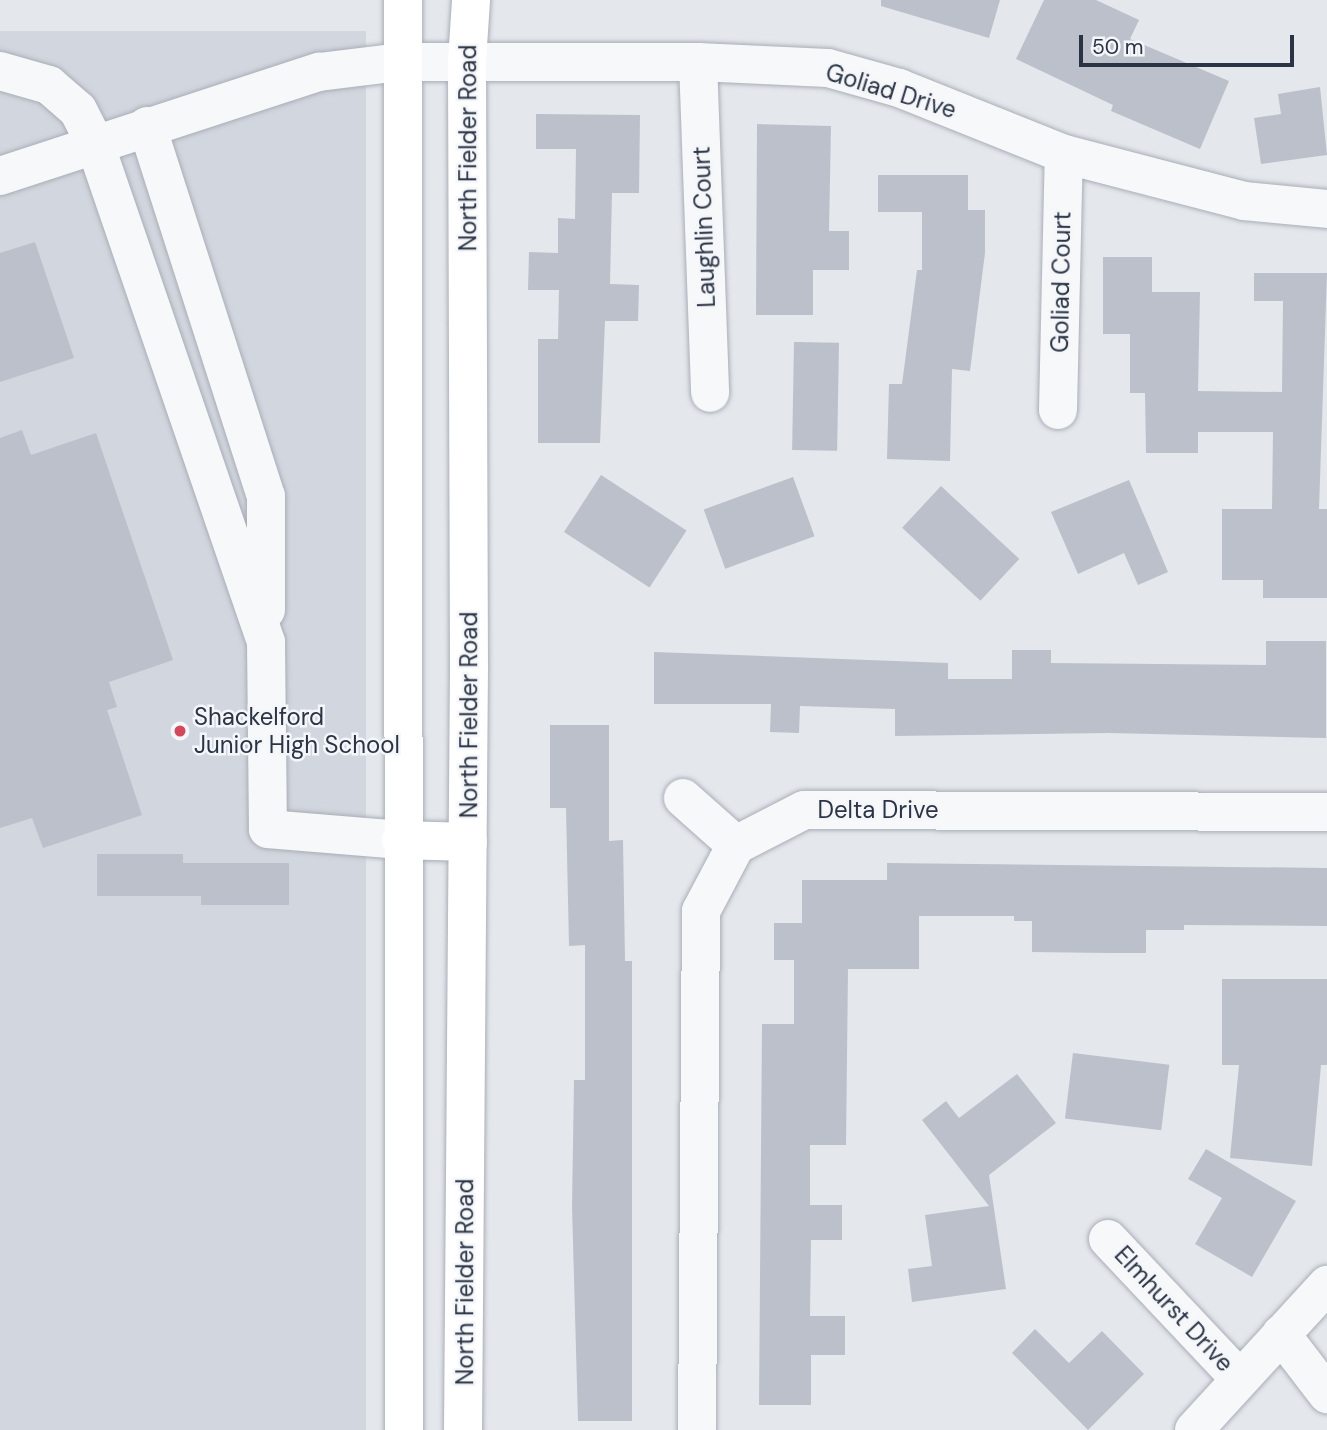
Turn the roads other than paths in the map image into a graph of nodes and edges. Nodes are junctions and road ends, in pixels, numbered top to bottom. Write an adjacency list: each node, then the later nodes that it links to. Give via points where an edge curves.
1 (403, 0): 4 (main road)
2 (471, 0): 3 (main road, North Fielder Road)
3 (467, 61): 4 (street, Goliad Drive); 5 (street, Goliad Drive); 18 (main road, North Fielder Road)
4 (400, 62): 7 (street, Goliad Drive, via 319,72); 17 (main road)
5 (698, 62): 9 (street, Goliad Drive, via 828,68 899,88); 12 (street, Laughlin Court)
6 (0, 71): 8 (street, via 49,85 78,110)
7 (147, 126): 8 (street, Goliad Drive); 14 (street, via 266,496)
8 (94, 144): 10 (street, Goliad Drive); 14 (street)
9 (1064, 153): 11 (street, Goliad Drive, via 1244,201); 13 (street, Goliad Court)
10 (0, 176)
11 (1327, 209)
12 (709, 393)
13 (1058, 411)
14 (266, 642): 17 (street, via 268,828)
15 (683, 797): 19 (street)
16 (1327, 812): 19 (street, Delta Drive, via 804,810)
17 (401, 840): 18 (main road); 25 (main road)
18 (468, 842): 26 (main road, North Fielder Road)
19 (737, 845): 27 (street, via 701,911)
20 (1108, 1239): 23 (street, Elmhurst Drive)
21 (1327, 1285): 22 (street, Elmhurst Drive)
22 (1281, 1334): 23 (street, Elmhurst Drive); 24 (street)
23 (1240, 1379): 28 (street, Elmhurst Drive)
24 (1327, 1394)
25 (404, 1430)
26 (463, 1430)
27 (697, 1430)
28 (1194, 1430)

